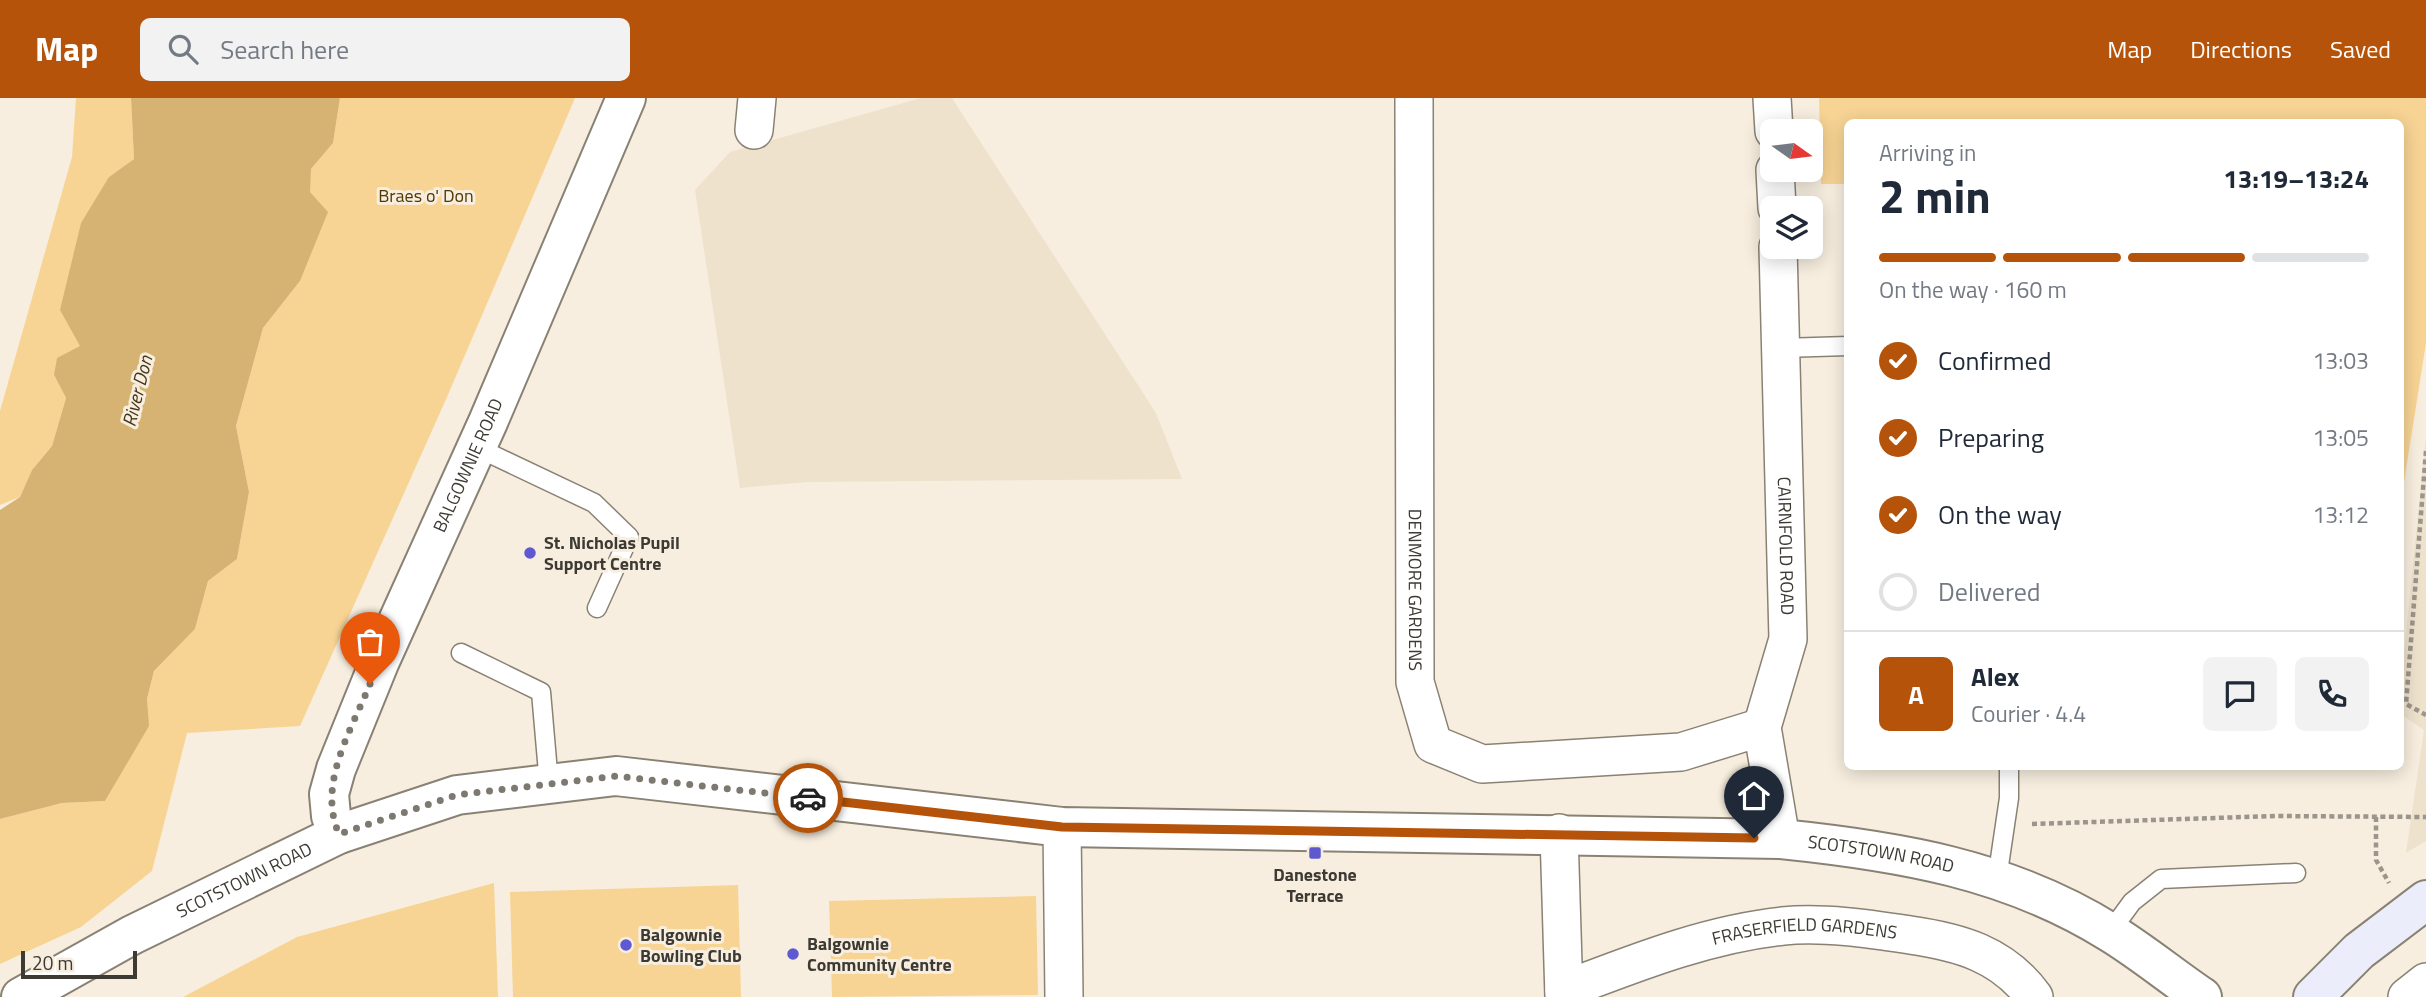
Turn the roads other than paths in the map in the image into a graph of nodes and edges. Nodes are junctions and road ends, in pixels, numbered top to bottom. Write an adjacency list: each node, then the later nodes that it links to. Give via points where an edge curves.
1 (626, 98): 8 (street, BALGOWNIE ROAD)
2 (1414, 98): 11 (street, DENMORE GARDENS, via 1415,682 1433,744 1482,764 1681,752)
3 (1772, 98): 4 (street)
4 (1773, 119)
5 (1778, 259): 7 (street, CAIRNFOLD ROAD)
6 (1844, 346): 7 (lane)
7 (1782, 348): 11 (street, CAIRNFOLD ROAD, via 1788,639)
8 (476, 447): 9 (lane, via 594,503 629,537); 16 (street, BALGOWNIE ROAD, via 336,769 329,794)
9 (597, 608)
10 (461, 653): 13 (lane, via 541,692)
11 (1762, 727): 17 (street, CAIRNFOLD ROAD)
12 (2009, 770): 19 (lane)
13 (549, 784): 14 (street, SCOTSTOWN ROAD, via 616,776); 16 (street, SCOTSTOWN ROAD, via 457,795)
14 (1062, 827): 15 (street, SCOTSTOWN ROAD); 25 (street)
15 (1559, 833): 17 (street, SCOTSTOWN ROAD); 23 (street)
16 (339, 834): 24 (street, SCOTSTOWN ROAD, via 132,935)
17 (1781, 839): 19 (street, SCOTSTOWN ROAD, via 1891,851)
18 (2296, 873): 21 (lane, via 2161,879 2132,902)
19 (1997, 879): 21 (street, SCOTSTOWN ROAD)
20 (2426, 900): 28 (main road, via 2359,951)
21 (2109, 932): 27 (street, SCOTSTOWN ROAD)
22 (2426, 982): 29 (street)
23 (1564, 994): 26 (street, FRASERFIELD GARDENS, via 1698,942 1784,926 1873,929 1955,942 1992,957)
24 (21, 997)
25 (1064, 997)
26 (2034, 997)
27 (2202, 997)
28 (2314, 997)
29 (2407, 997)

